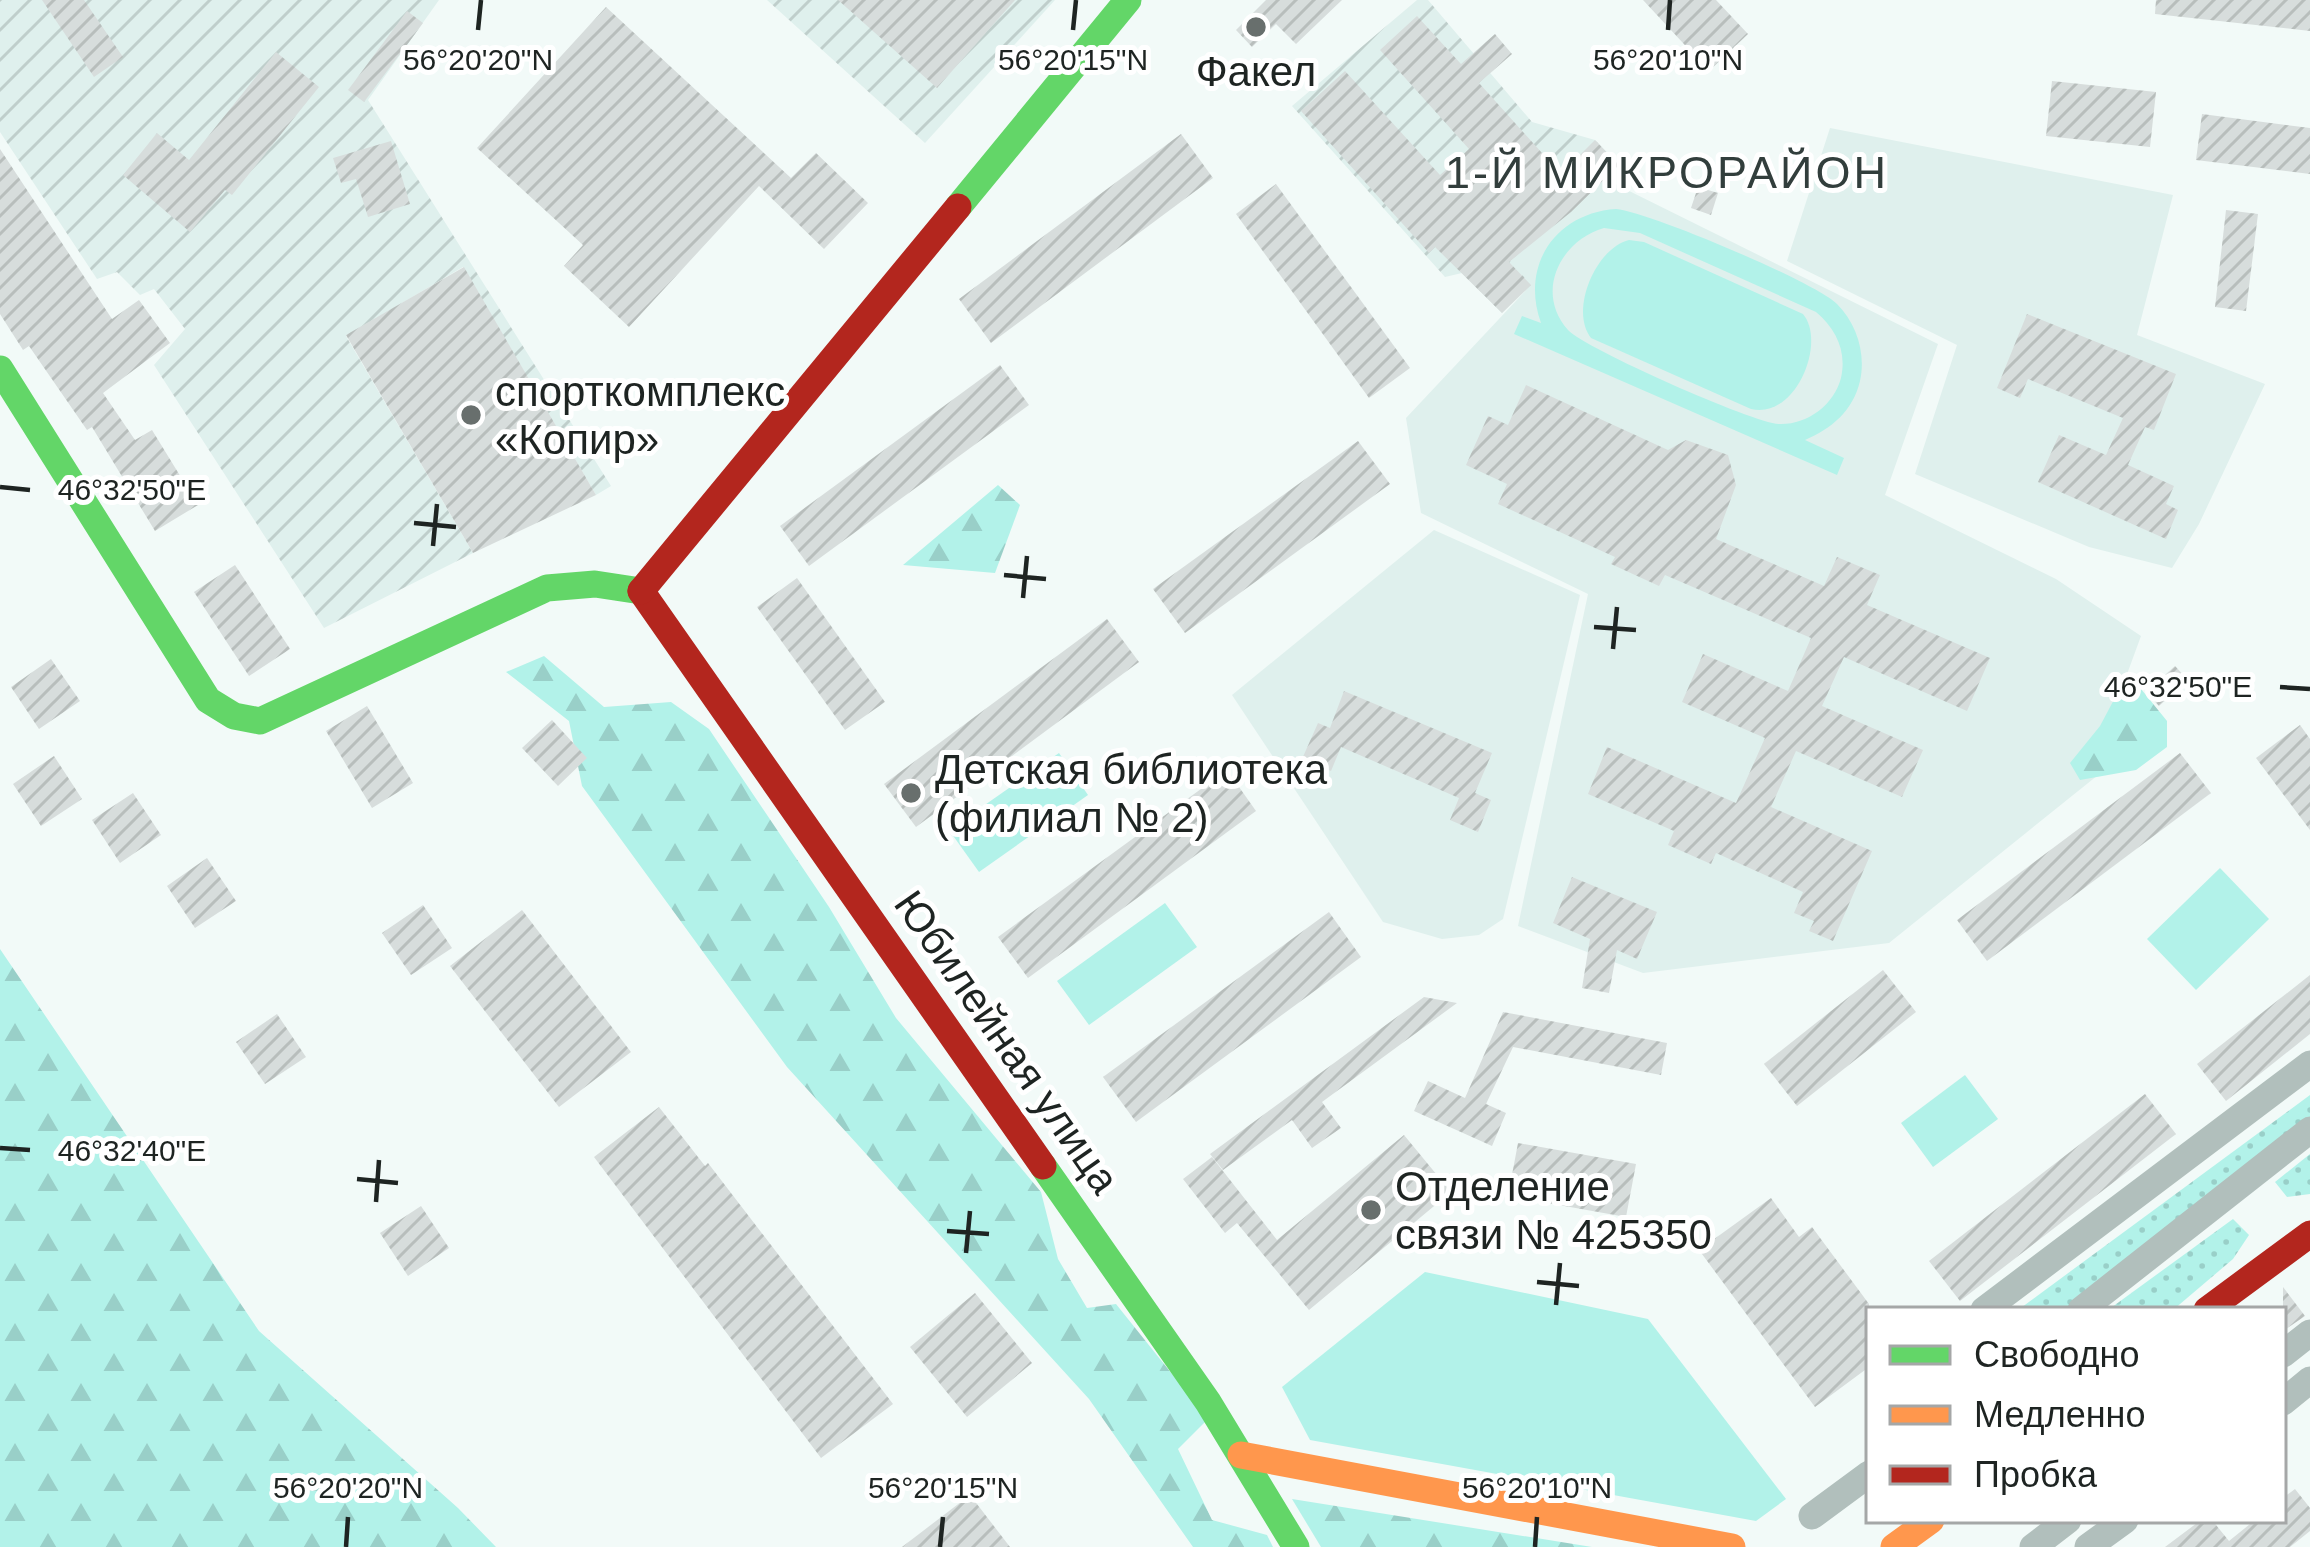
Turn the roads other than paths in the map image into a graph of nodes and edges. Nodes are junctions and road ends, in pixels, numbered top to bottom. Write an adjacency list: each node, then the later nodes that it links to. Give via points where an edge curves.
1 (1129, 0): 3 (street)
2 (0, 369): 3 (street, via 208,700 234,716 260,721 547,587)
3 (640, 591): 14 (street, Юбилейная улица)
4 (2310, 1064): 7 (street)
5 (2310, 1130): 8 (street)
6 (2310, 1234): 9 (street)
7 (1988, 1307)
8 (2085, 1307)
9 (2211, 1307)
10 (2310, 1333): 11 (street)
11 (2286, 1352)
12 (2310, 1380): 13 (street)
13 (2286, 1400)
14 (1241, 1455): 20 (street, Юбилейная улица); 21 (street)
15 (1866, 1476): 16 (street)
16 (1812, 1516)
17 (1927, 1523): 22 (street)
18 (2121, 1523): 24 (street)
19 (2064, 1528): 23 (street)
20 (1296, 1547)
21 (1732, 1547)
22 (1894, 1547)
23 (2033, 1547)
24 (2088, 1547)

